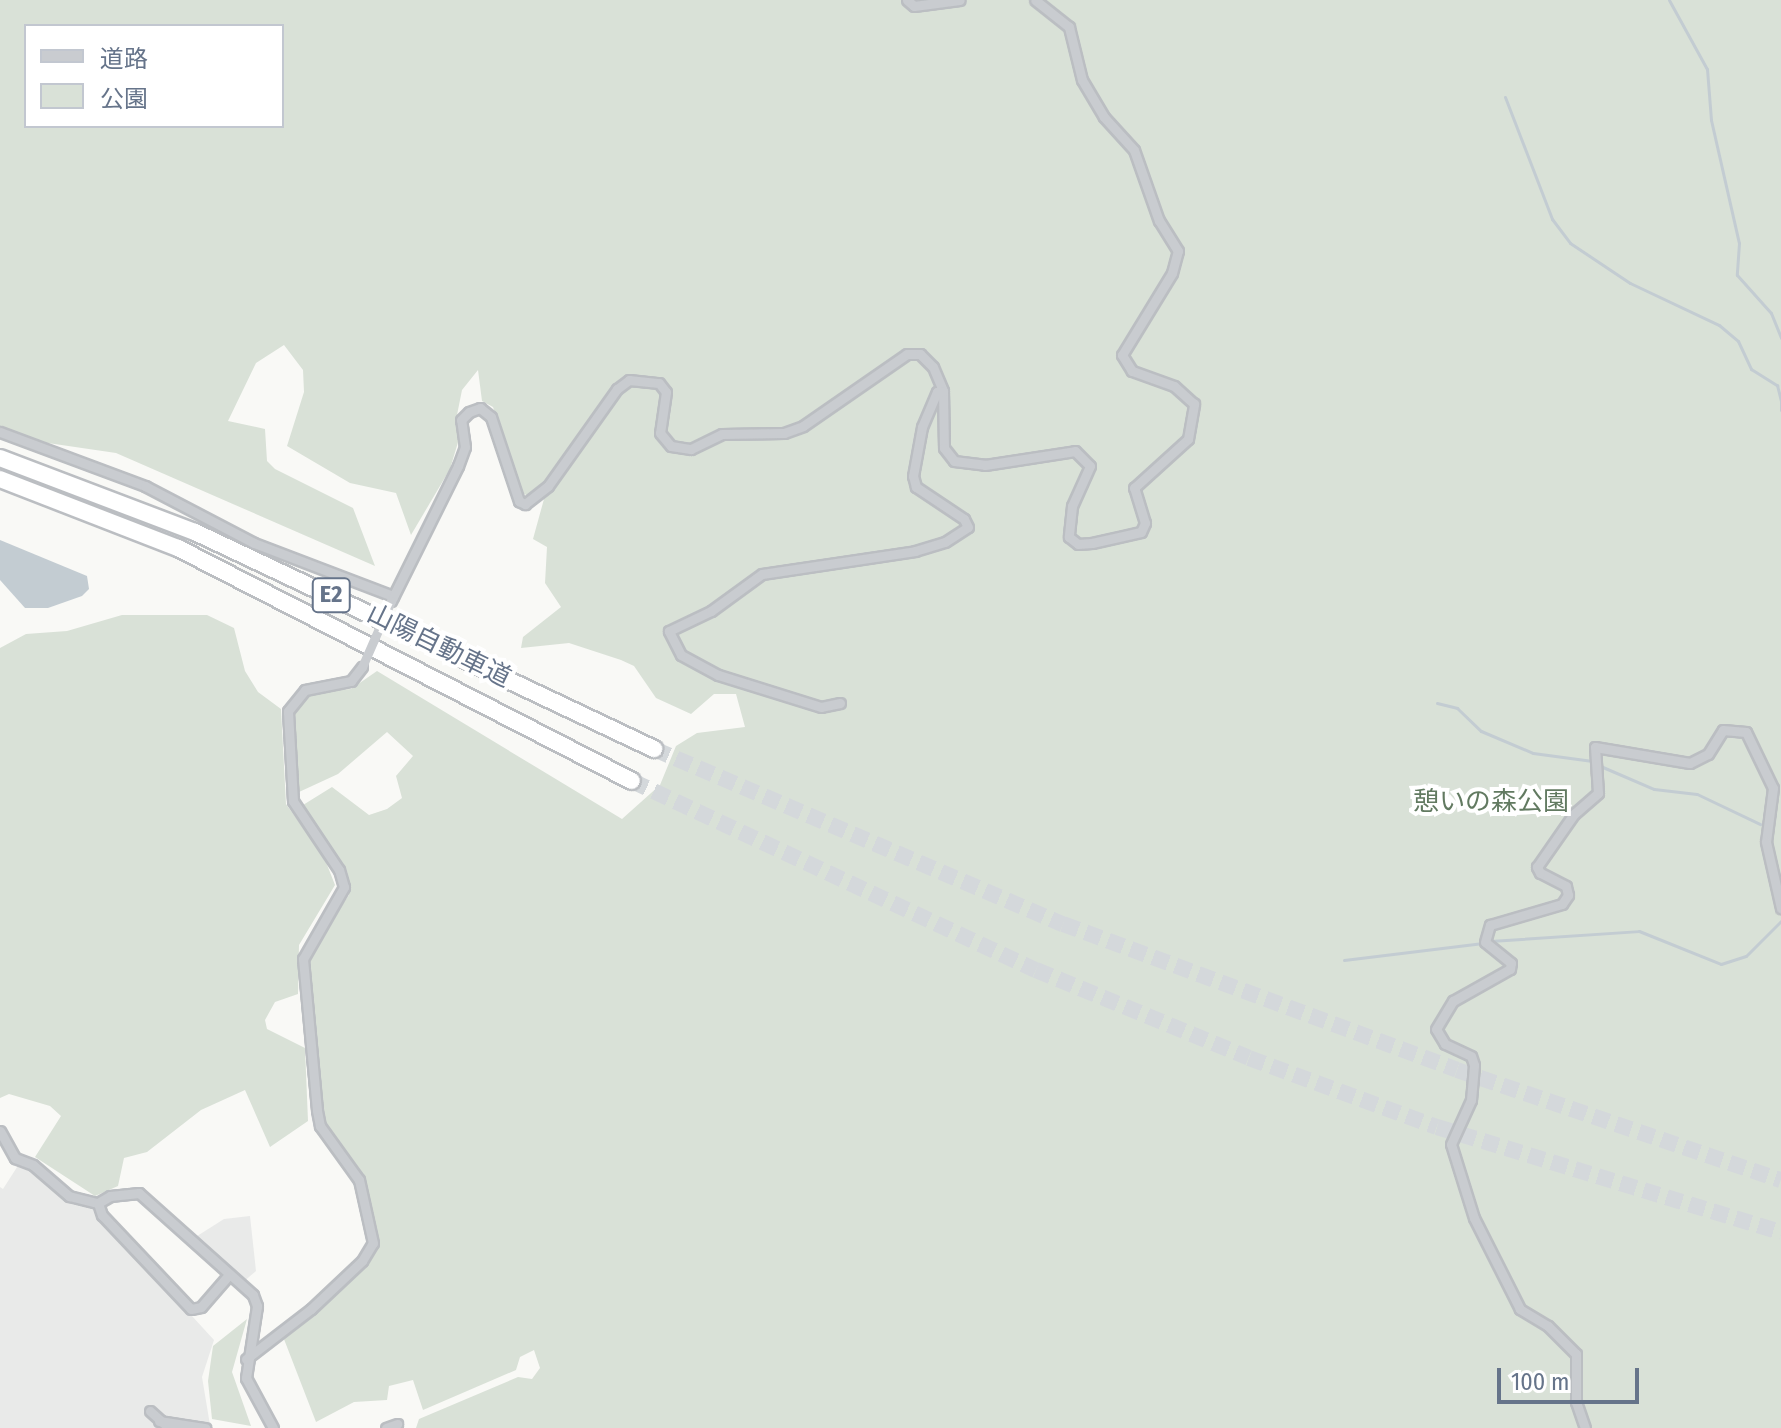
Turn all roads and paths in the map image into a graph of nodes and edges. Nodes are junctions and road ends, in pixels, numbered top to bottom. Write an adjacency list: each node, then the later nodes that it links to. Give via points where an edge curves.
1 (907, 0): 2 (street, via 914,6)
2 (960, 0)
3 (1035, 0): 4 (street, via 1069,27 1082,80 1104,117 1134,150 1159,221 1176,243 1172,273 1122,355 1132,371 1188,394 1193,428 1179,450 1139,479 1134,499 1143,512 1141,532 1078,544 1069,537 1068,527 1090,466 1084,455 1075,451 971,466 954,461 944,448)
4 (943, 391): 8 (street, via 929,358 907,354 803,426 784,433 722,434 691,449 671,446 660,433 666,392 659,383 629,380 617,389 548,486 525,504 519,501 496,429 480,408 461,420 465,447 458,466); 9 (street, via 937,392 922,427 913,476 916,487 968,527 945,542 915,551 762,574 711,611 669,631 681,655 718,675 821,707)
5 (0, 432): 8 (street, via 145,486 254,543)
6 (0, 458): 10 (highway, 山陽自動車道 / E2, via 195,532)
7 (0, 479): 11 (highway, 山陽自動車道 / E2, via 178,548)
8 (392, 599): 16 (street, bridge, via 351,681 305,690 288,711 293,801 339,870 344,887 303,959 317,1110 320,1126 359,1180 373,1243 362,1261 311,1309)
9 (840, 703)
10 (654, 749)
11 (632, 781)
12 (1781, 908): 24 (street, via 1766,842 1773,788 1746,732 1723,730 1708,754 1690,763 1595,747 1598,793 1574,814 1537,867 1566,886 1568,895 1562,904 1490,925 1485,942 1511,963 1510,969 1453,1001 1436,1029 1445,1044 1460,1049 1474,1065 1471,1100 1451,1144 1474,1218 1520,1309 1548,1326 1576,1354 1576,1402)
13 (0, 1131): 14 (street, via 15,1158 33,1165 69,1196)
14 (98, 1203): 15 (street, via 139,1193); 15 (street, via 102,1215 191,1309 201,1307)
15 (227, 1277): 16 (street, via 253,1295 257,1306)
16 (246, 1359): 20 (street, via 246,1378)
17 (150, 1411): 18 (street)
18 (159, 1421): 21 (street); 22 (street)
19 (397, 1424): 23 (street)
20 (269, 1427)
21 (169, 1428)
22 (205, 1428)
23 (386, 1428)
24 (1585, 1428)

